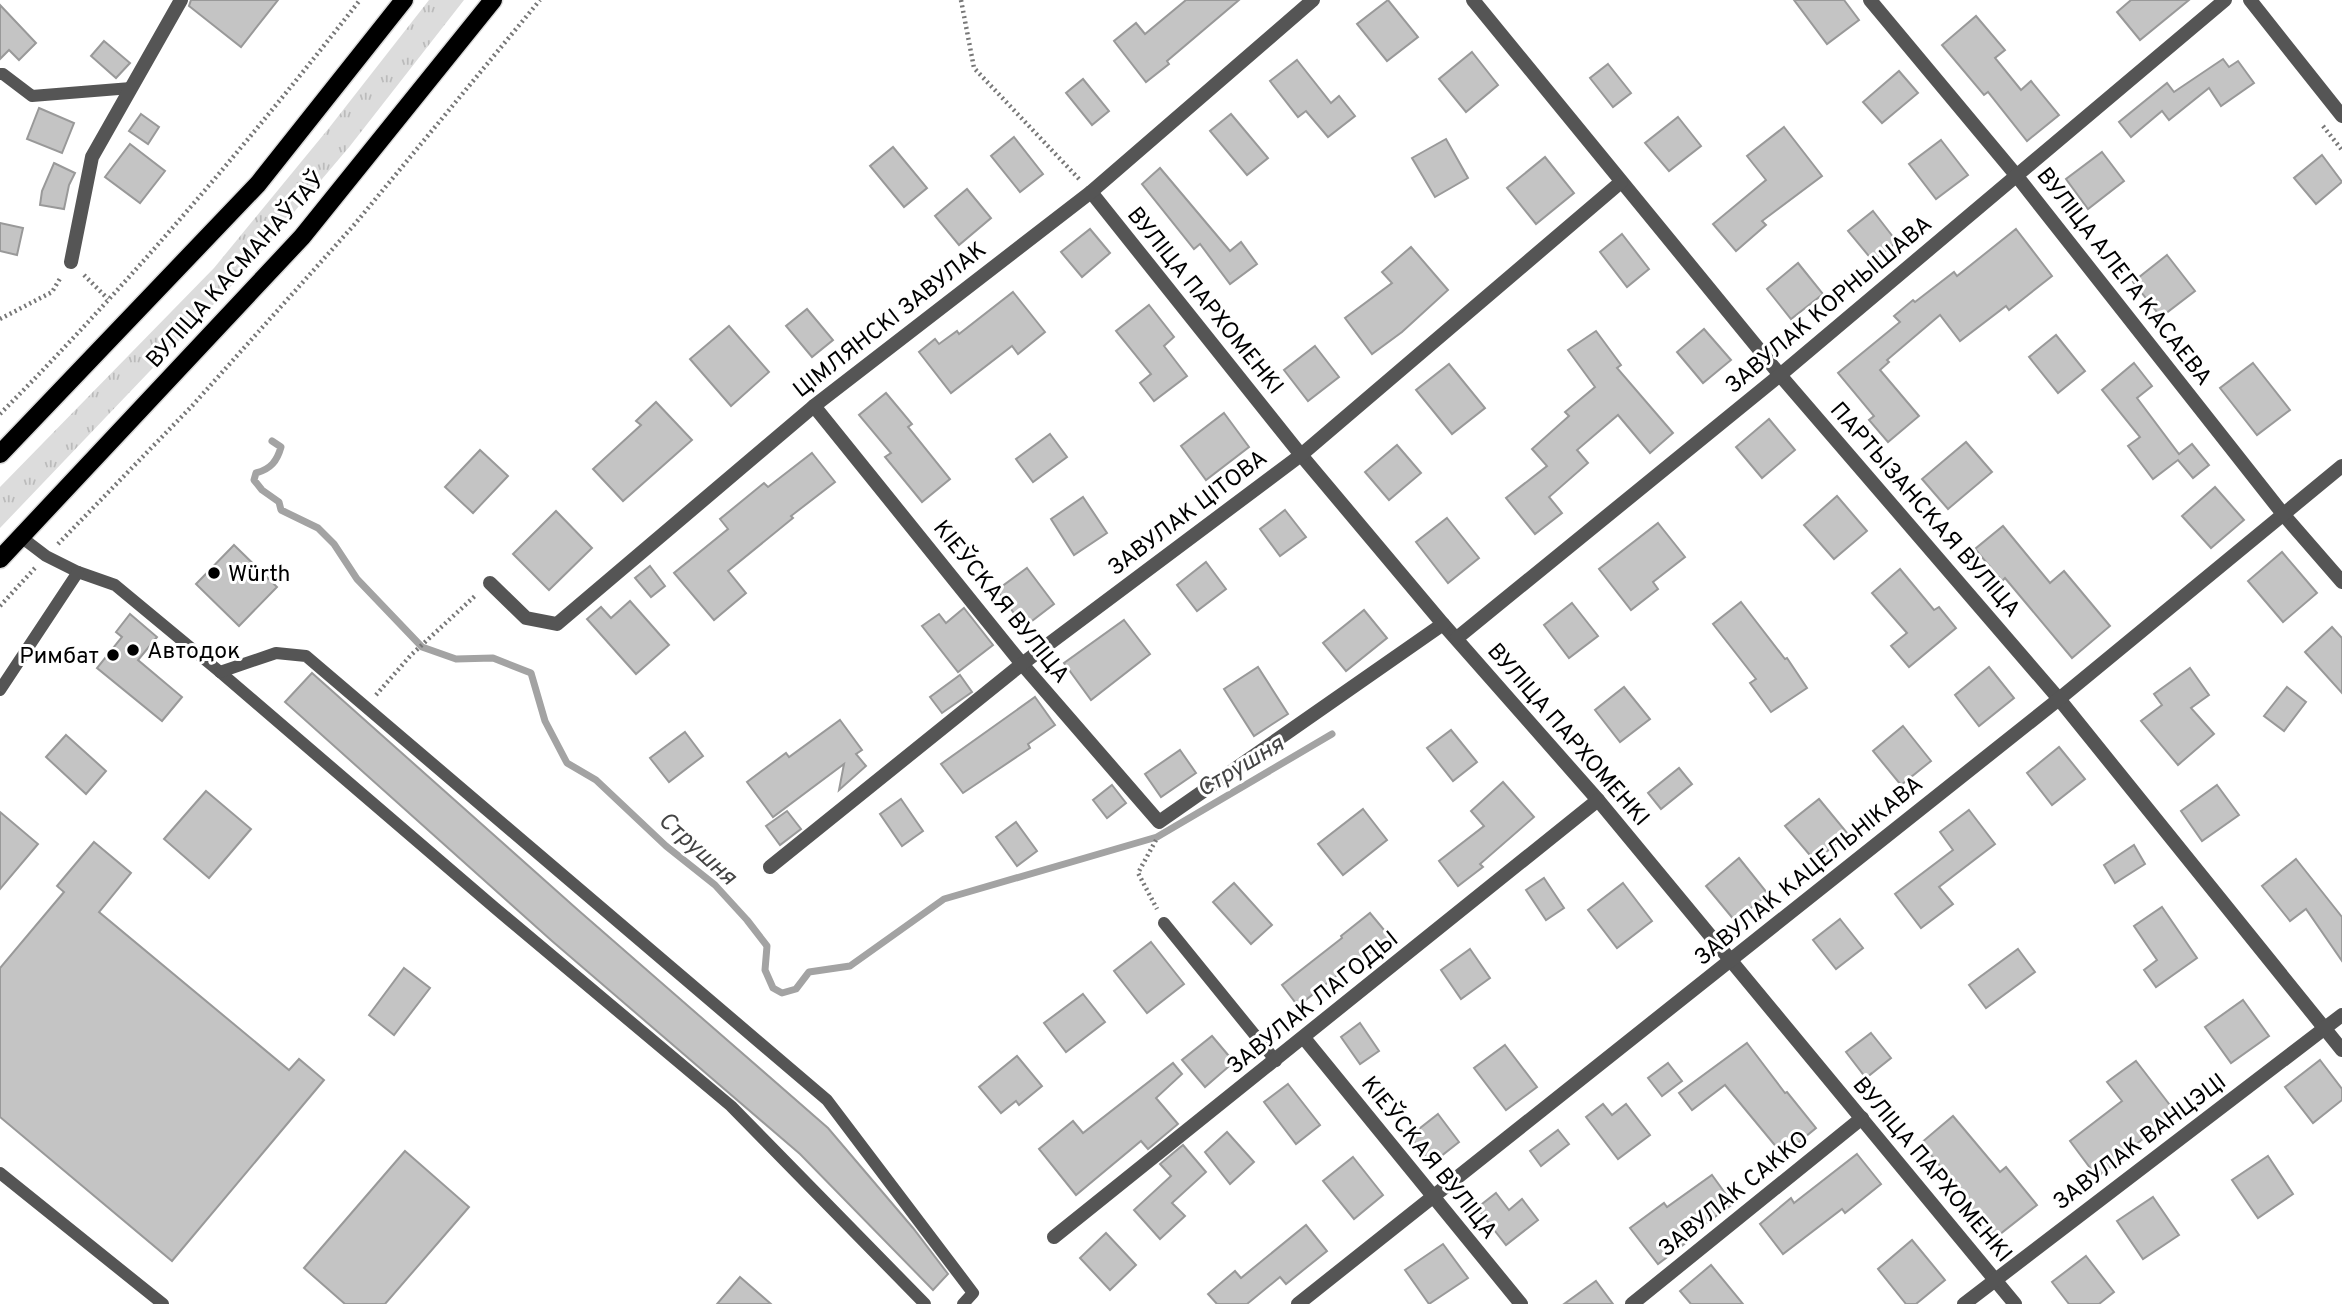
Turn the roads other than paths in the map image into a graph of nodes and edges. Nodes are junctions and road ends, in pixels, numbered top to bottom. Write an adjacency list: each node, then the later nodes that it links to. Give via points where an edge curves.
1 (181, 0): 10 (street)
2 (404, 0): 18 (main road, ВУЛІЦА КАСМАНАЎТАЎ, via 258,184)
3 (494, 0): 22 (main road, ВУЛІЦА КАСМАНАЎТАЎ, via 302,237)
4 (1313, 0): 14 (street, ЦІМЛЯНСКІ ЗАВУЛАК)
5 (1473, 0): 13 (street, ПАРТЫЗАНСКАЯ ВУЛІЦА)
6 (1870, 0): 12 (street, ВУЛІЦА АЛЕГА КАСАЕВА)
7 (2225, 0): 12 (street, ЗАВУЛАК КОРНЫШАВА)
8 (2250, 0): 11 (street)
9 (0, 74): 10 (lane, via 32,96)
10 (131, 88): 15 (street, via 92,157)
11 (2342, 116)
12 (2016, 175): 16 (street, ЗАВУЛАК КОРНЫШАВА); 21 (street, ВУЛІЦА АЛЕГА КАСАЕВА)
13 (1621, 181): 16 (street, ПАРТЫЗАНСКАЯ ВУЛІЦА); 19 (street, ЗАВУЛАК ЦІТОВА)
14 (1091, 192): 17 (street, ЦІМЛЯНСКІ ЗАВУЛАК); 19 (street, ВУЛІЦА ПАРХОМЕНКІ)
15 (71, 262)
16 (1780, 375): 28 (street, ЗАВУЛАК КОРНЫШАВА); 32 (street, ПАРТЫЗАНСКАЯ ВУЛІЦА)
17 (814, 406): 26 (street, ЦІМЛЯНСКІ ЗАВУЛАК, via 557,624 526,618); 29 (street, КІЕЎСКАЯ ВУЛІЦА)
18 (0, 454)
19 (1301, 455): 27 (street, ВУЛІЦА ПАРХОМЕНКІ); 29 (street, ЗАВУЛАК ЦІТОВА)
20 (2342, 466): 21 (street, ЗАВУЛАК КАЦЕЛЬНІКАВА)
21 (2283, 514): 25 (street, ВУЛІЦА АЛЕГА КАСАЕВА); 32 (street, ЗАВУЛАК КАЦЕЛЬНІКАВА)
22 (21, 537): 23 (main road, ВУЛІЦА КАСМАНАЎТАЎ); 24 (lane)
23 (0, 559)
24 (78, 572): 30 (lane, via 115,585); 31 (lane)
25 (2342, 582)
26 (490, 583)
27 (1443, 624): 28 (street, ВУЛІЦА ПАРХОМЕНКІ); 29 (street, КІЕЎСКАЯ ВУЛІЦА, via 1158,822)
28 (1457, 638): 33 (street, ВУЛІЦА ПАРХОМЕНКІ)
29 (1022, 664): 34 (street, ЗАВУЛАК ЦІТОВА)
30 (220, 672): 48 (lane, via 731,1106); 49 (lane, via 276,653 306,656 367,707 827,1100 973,1293)
31 (0, 690)
32 (2059, 699): 36 (street, ЗАВУЛАК КАЦЕЛЬНІКАВА); 38 (street, ПАРТЫЗАНСКАЯ ВУЛІЦА)
33 (1598, 800): 36 (street, ВУЛІЦА ПАРХОМЕНКІ); 39 (street, ЗАВУЛАК ЛАГОДЫ)
34 (770, 867)
35 (1164, 923): 41 (lane)
36 (1730, 962): 42 (street, ВУЛІЦА ПАРХОМЕНКІ); 44 (street, ЗАВУЛАК КАЦЕЛЬНІКАВА)
37 (2342, 1015): 38 (street, ЗАВУЛАК ВАНЦЭЦІ)
38 (2325, 1030): 40 (street, ПАРТЫЗАНСКАЯ ВУЛІЦА); 46 (street, ЗАВУЛАК ВАНЦЭЦІ)
39 (1304, 1038): 41 (street, ЗАВУЛАК ЛАГОДЫ); 44 (street, КІЕЎСКАЯ ВУЛІЦА)
40 (2342, 1050)
41 (1276, 1061): 45 (street, ЗАВУЛАК ЛАГОДЫ)
42 (1862, 1118): 46 (street, ВУЛІЦА ПАРХОМЕНКІ); 52 (street, ЗАВУЛАК САККО)
43 (0, 1173): 47 (lane)
44 (1434, 1197): 50 (street, ЗАВУЛАК КАЦЕЛЬНІКАВА); 51 (street, КІЕЎСКАЯ ВУЛІЦА)
45 (1054, 1237)
46 (1994, 1279): 53 (street, ЗАВУЛАК ВАНЦЭЦІ); 54 (street, ВУЛІЦА ПАРХОМЕНКІ)
47 (163, 1304)
48 (925, 1304)
49 (963, 1304)
50 (1298, 1304)
51 (1521, 1304)
52 (1632, 1304)
53 (1964, 1304)
54 (2015, 1304)

